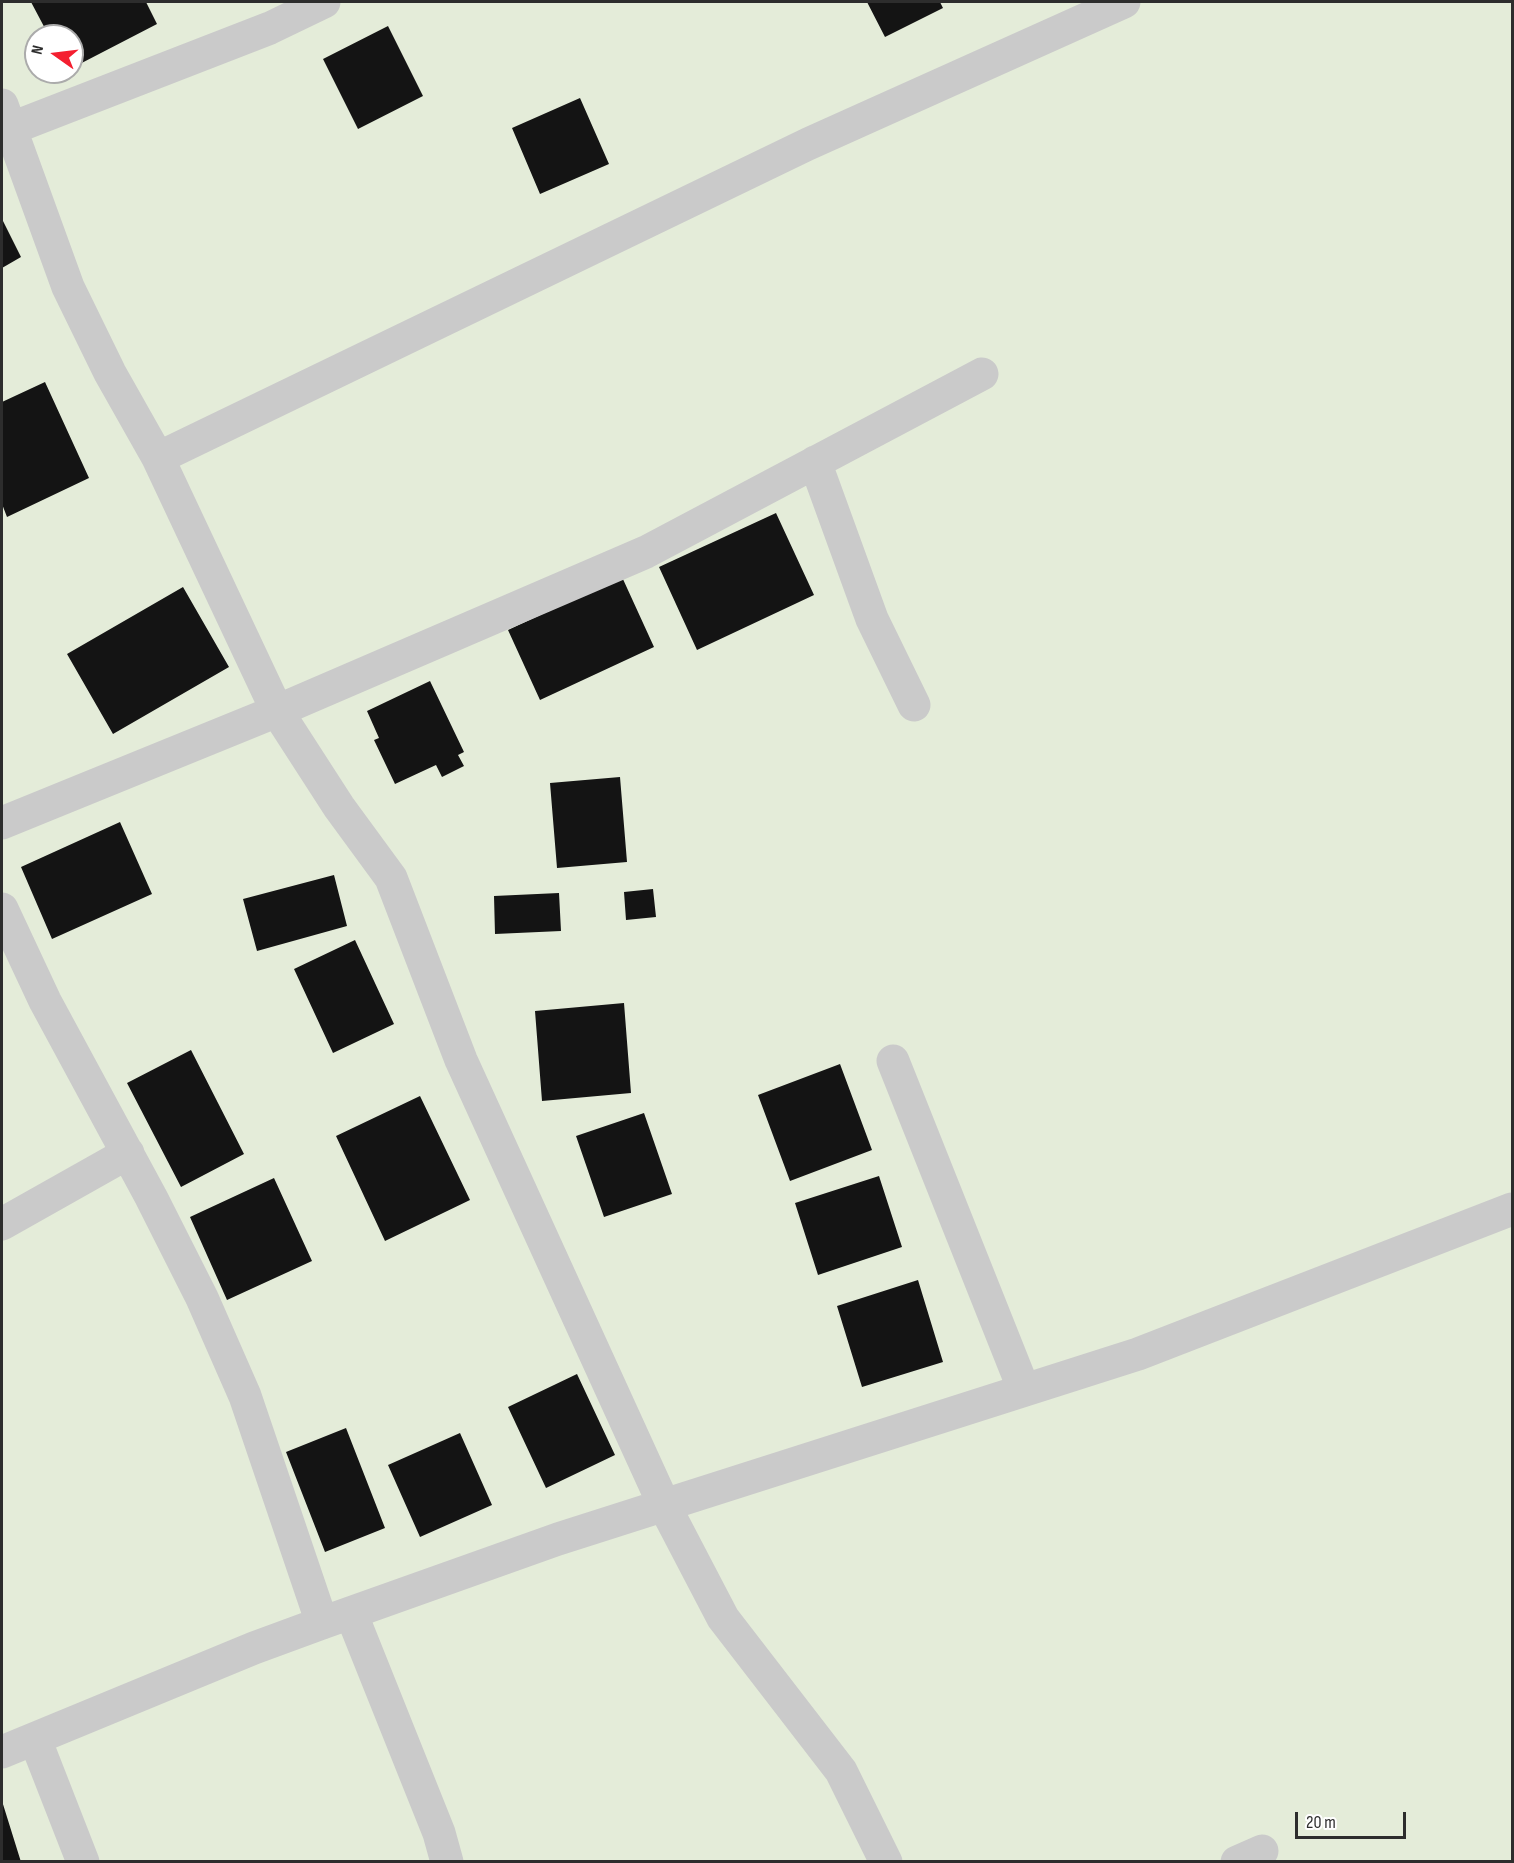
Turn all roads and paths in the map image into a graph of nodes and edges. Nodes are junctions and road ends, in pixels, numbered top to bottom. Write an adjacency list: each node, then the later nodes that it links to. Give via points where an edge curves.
1 (324, 2): 3 (street, via 270,28)
2 (1124, 2): 5 (street, via 808,144)
3 (4, 122): 5 (street, via 68,287)
4 (982, 374): 6 (street)
5 (158, 458): 8 (street)
6 (815, 462): 7 (street, via 872,619); 8 (street, via 646,552)
7 (914, 705)
8 (277, 711): 9 (street); 16 (street, via 391,878 461,1060)
9 (2, 824)
10 (2, 909): 12 (street, via 45,1001)
11 (893, 1061): 15 (street)
12 (128, 1153): 14 (street); 17 (street, via 245,1396)
13 (1512, 1209): 15 (street, via 1138,1354)
14 (2, 1224)
15 (1024, 1390): 16 (street)
16 (664, 1505): 17 (street); 22 (street, via 723,1618 841,1771)
17 (336, 1618): 18 (street); 21 (street, via 439,1833)
18 (35, 1739): 19 (street); 20 (street)
19 (2, 1752)
20 (83, 1862)
21 (447, 1862)
22 (886, 1862)

